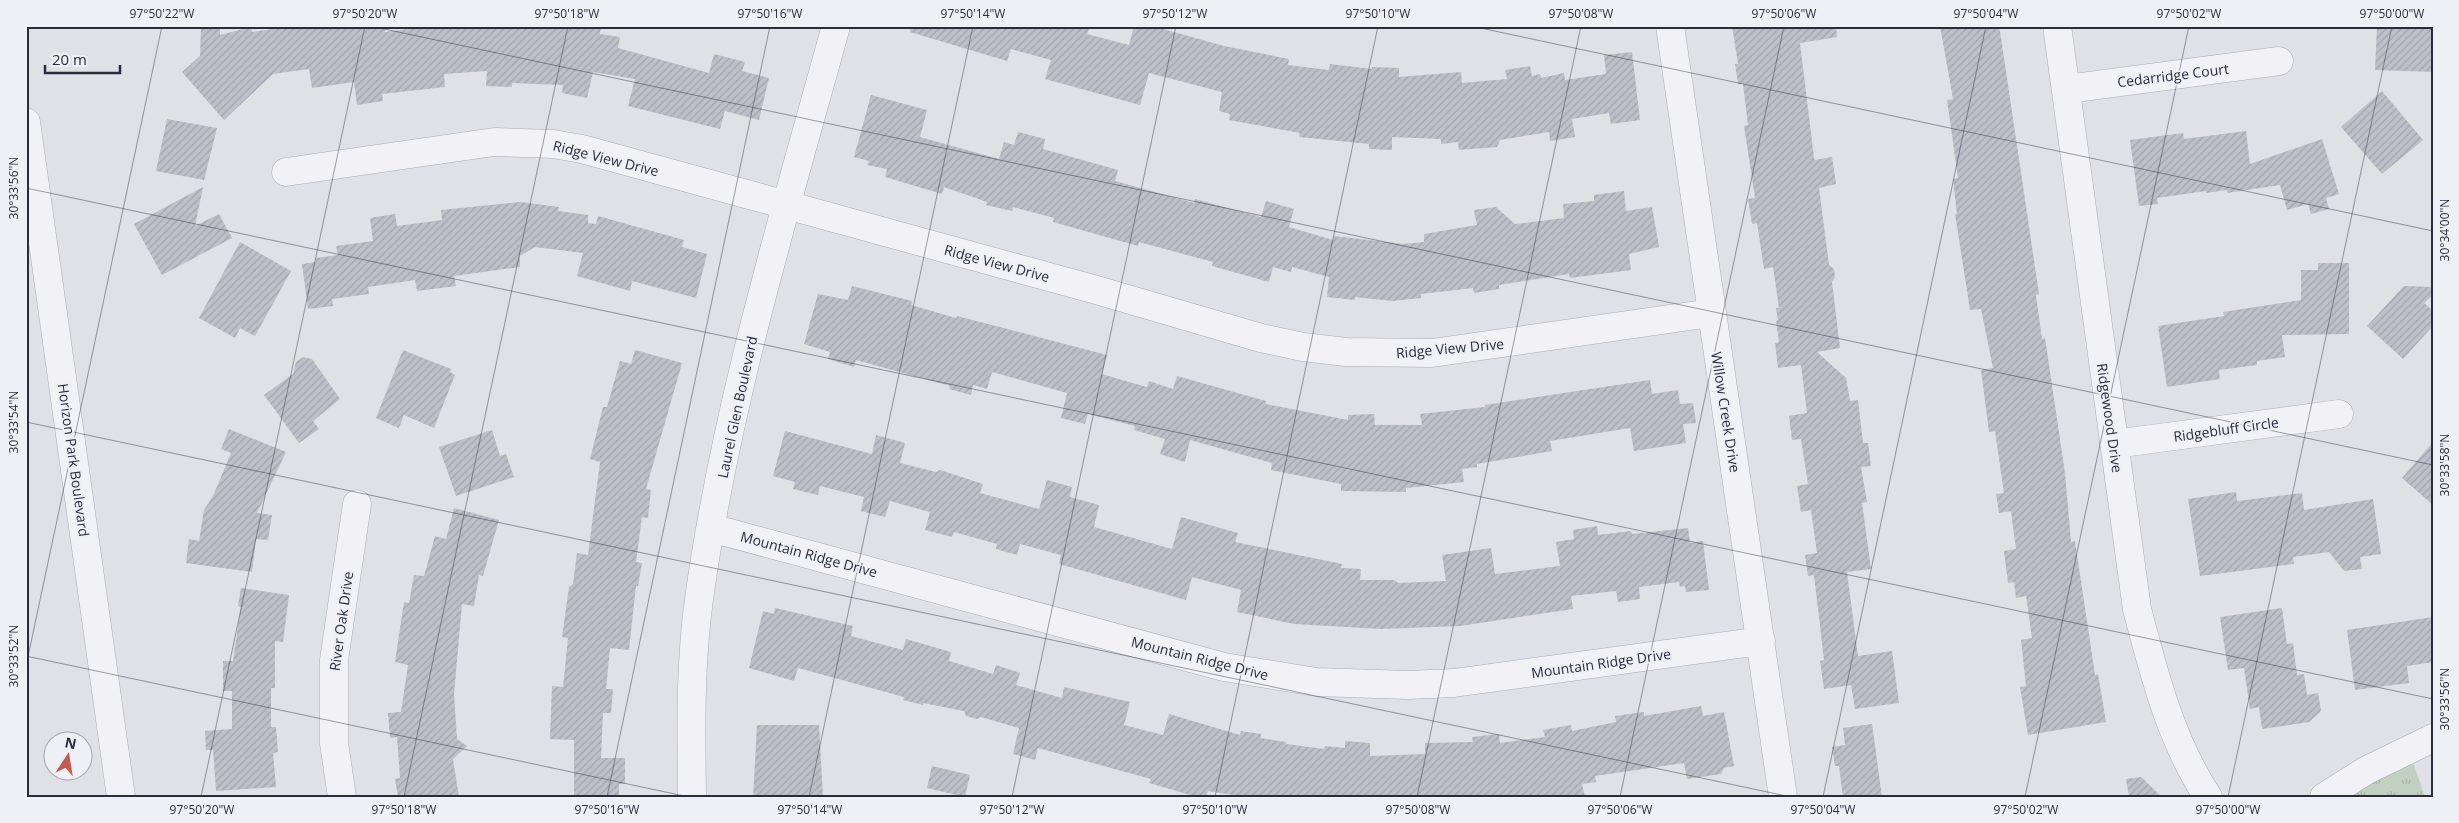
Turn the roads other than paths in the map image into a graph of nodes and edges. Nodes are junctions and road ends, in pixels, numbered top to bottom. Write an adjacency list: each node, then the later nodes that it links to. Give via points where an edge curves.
1 (836, 26): 8 (street, Laurel Glen Boulevard)
2 (1670, 26): 9 (street, Willow Creek Drive)
3 (2057, 26): 5 (street, Ridgewood Drive)
4 (2279, 61): 5 (street, Cedarridge Court)
5 (2067, 89): 11 (street, Ridgewood Drive)
6 (26, 122): 16 (street, Horizon Park Boulevard)
7 (286, 172): 8 (street, Ridge View Drive, via 464,144 523,142 582,149)
8 (786, 206): 9 (street, Ridge View Drive, via 1261,338 1346,352 1432,353); 13 (street, Laurel Glen Boulevard, via 746,359)
9 (1712, 313): 14 (street, Willow Creek Drive)
10 (2339, 414): 11 (street, Ridgebluff Circle)
11 (2114, 444): 20 (street, Ridgewood Drive, via 2137,609 2159,693 2196,779)
12 (358, 504): 17 (street, River Oak Drive, via 334,660 334,743)
13 (711, 528): 14 (street, Mountain Ridge Drive, via 1224,667 1316,682 1408,686 1454,683); 18 (street, Laurel Glen Boulevard, via 698,601 691,714)
14 (1761, 641): 19 (street, Willow Creek Drive)
15 (2433, 738): 21 (street, via 2367,770)
16 (121, 797)
17 (342, 797)
18 (692, 797)
19 (1783, 797)
20 (2208, 797)
21 (2324, 797)

